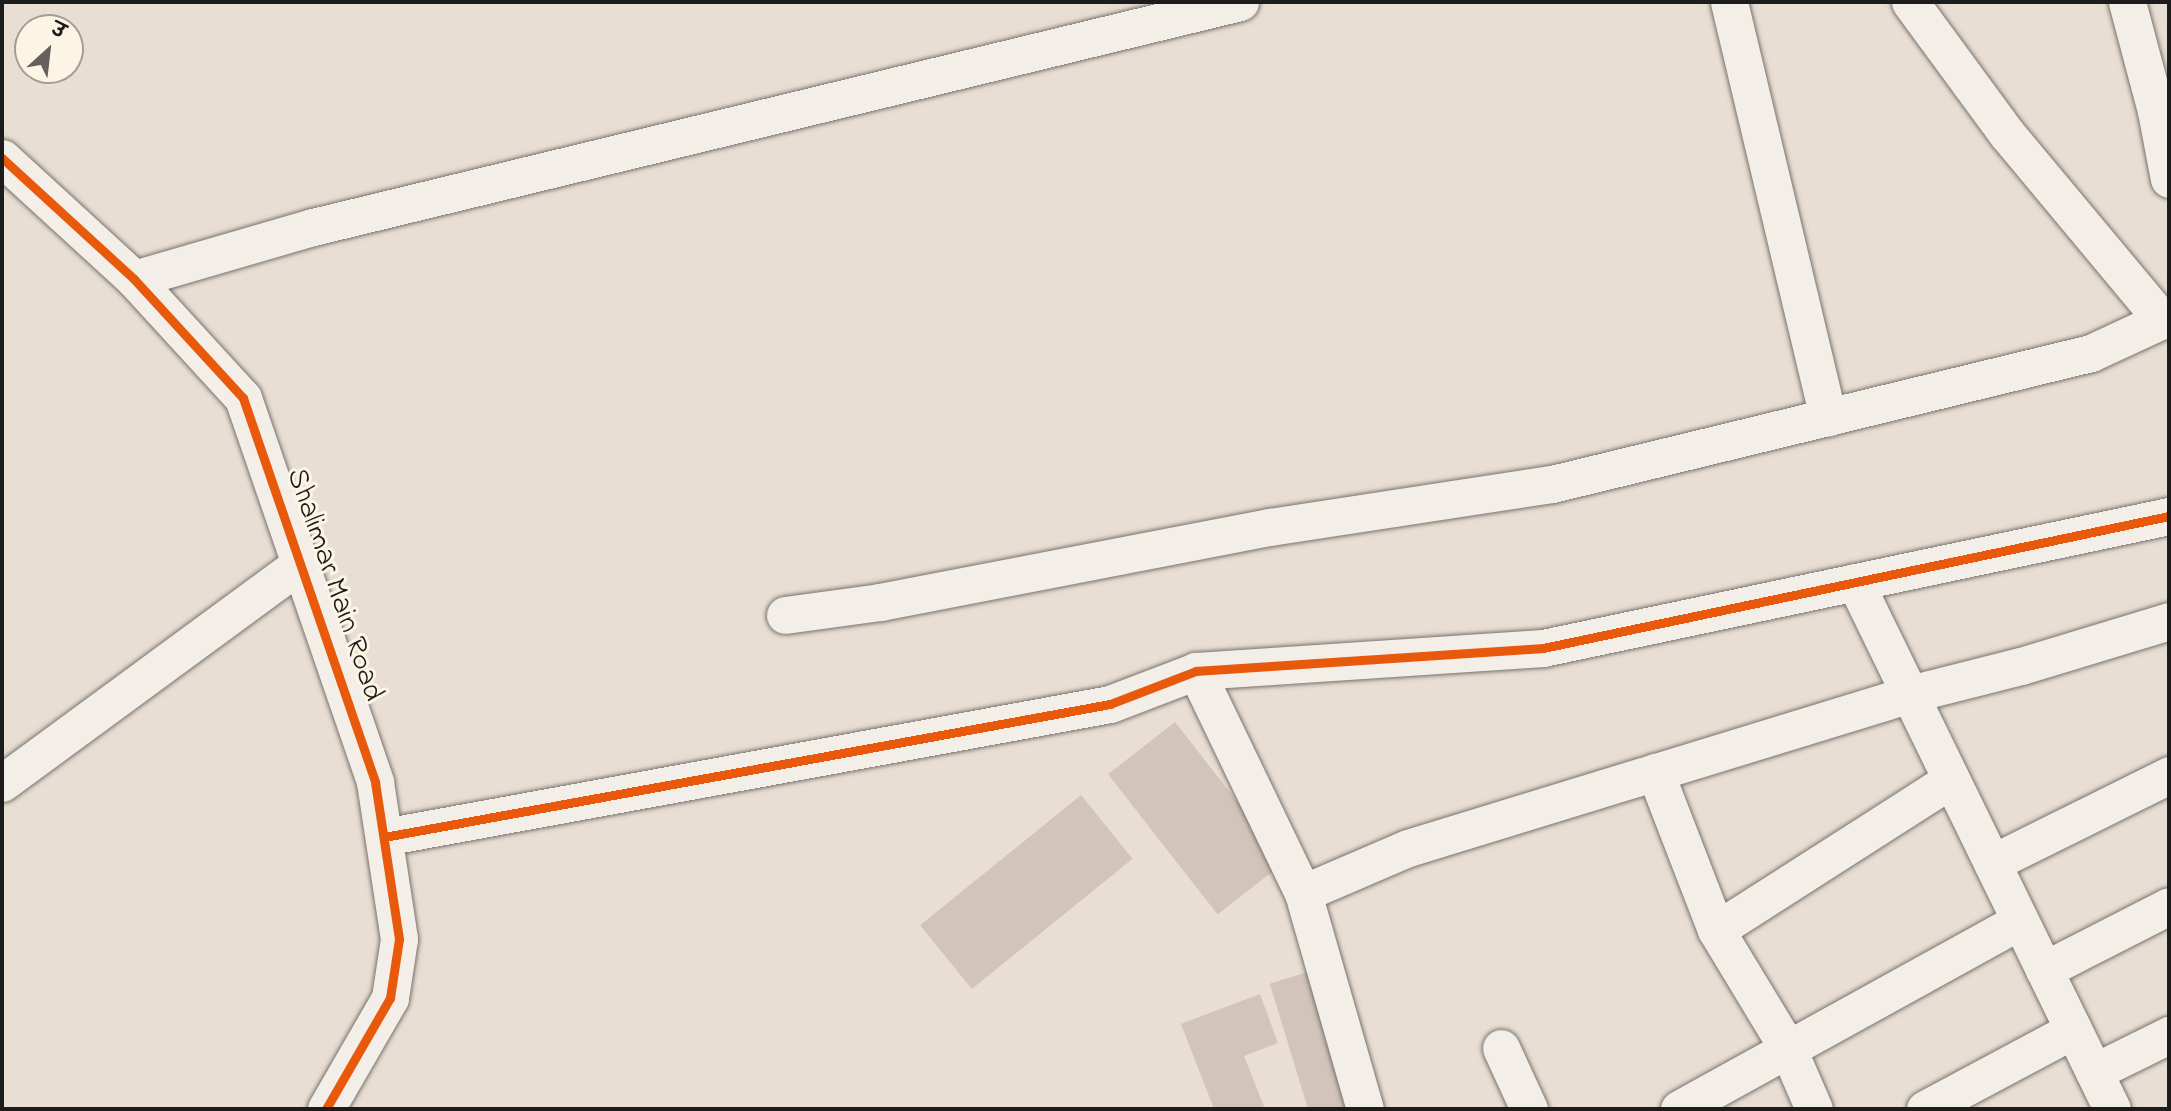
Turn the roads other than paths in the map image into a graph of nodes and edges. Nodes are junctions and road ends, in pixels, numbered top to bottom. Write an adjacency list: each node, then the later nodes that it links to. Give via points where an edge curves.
1 (1240, 2): 8 (street, via 313,227)
2 (1729, 2): 10 (street)
3 (1910, 2): 9 (street, via 2007,134)
4 (2127, 2): 5 (street)
5 (2163, 107): 7 (street)
6 (2, 158): 8 (street, Shalimar Main Road)
7 (2169, 179)
8 (134, 279): 12 (street, Shalimar Main Road, via 243,398)
9 (2166, 318): 10 (street, via 2091,353)
10 (1828, 417): 14 (street, via 1552,484 1270,527 880,602)
11 (2169, 516): 13 (street)
12 (300, 564): 21 (street); 22 (street, Shalimar Main Road, via 375,782)
13 (1855, 582): 16 (street, via 1543,648); 17 (street)
14 (785, 615)
15 (2169, 621): 17 (street)
16 (1196, 671): 22 (street, via 1110,704); 24 (street)
17 (1910, 694): 18 (street); 20 (street)
18 (1656, 772): 24 (street, via 1408,848); 27 (street)
19 (2169, 775): 23 (street)
20 (1951, 780): 23 (street); 27 (street)
21 (2, 783)
22 (384, 837): 34 (street, Shalimar Main Road, via 399,939 390,998)
23 (1992, 863): 26 (street)
24 (1303, 893): 35 (street)
25 (2169, 906): 28 (street)
26 (2020, 921): 28 (street); 32 (street)
27 (1716, 930): 32 (street)
28 (2044, 970): 29 (street)
29 (2073, 1030): 33 (street); 39 (street)
30 (2169, 1035): 33 (street)
31 (1501, 1048): 36 (street)
32 (1788, 1049): 37 (street); 38 (street)
33 (2094, 1072): 40 (street)
34 (326, 1109)
35 (1365, 1109)
36 (1529, 1109)
37 (1679, 1109)
38 (1814, 1109)
39 (1925, 1109)
40 (2112, 1109)

